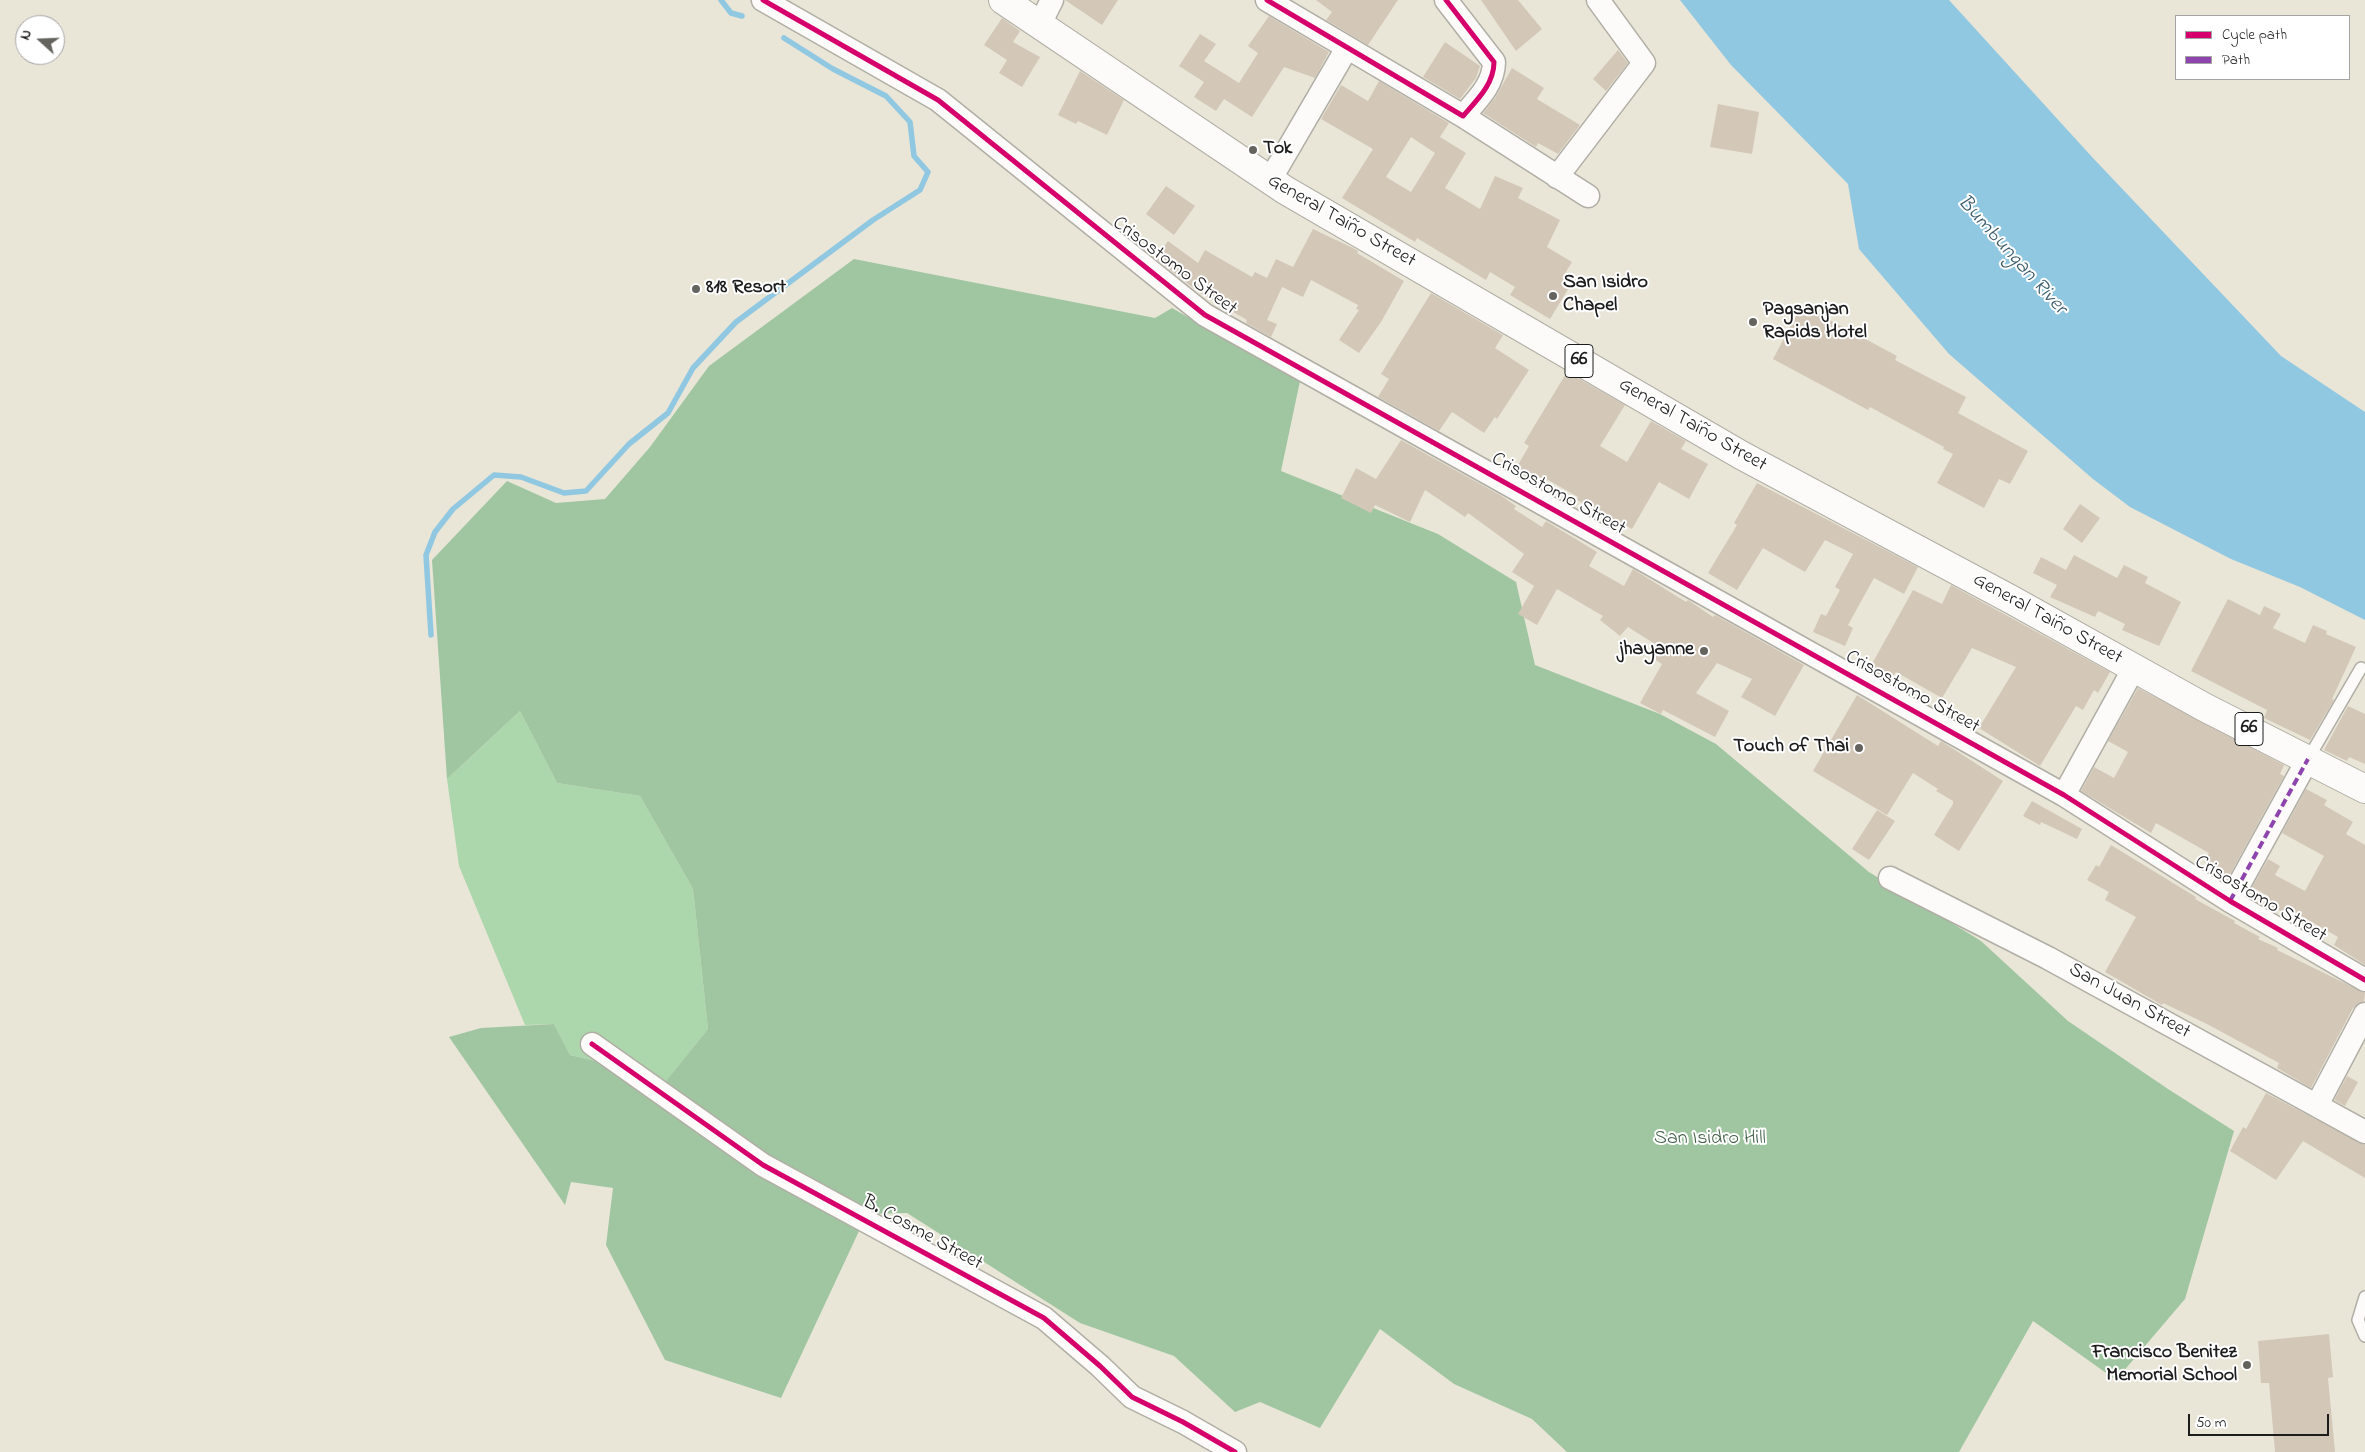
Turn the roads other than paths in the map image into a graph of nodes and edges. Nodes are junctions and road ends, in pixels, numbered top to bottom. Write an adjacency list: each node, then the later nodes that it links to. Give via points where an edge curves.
1 (763, 0): 17 (street, Crisostomo Street, via 938,100 1205,315)
2 (1003, 0): 7 (main road, 66)
3 (1052, 0): 7 (street)
4 (1267, 0): 8 (street)
5 (1446, 0): 9 (street, via 1494,62 1494,74 1481,96)
6 (1598, 0): 10 (street, via 1644,63)
7 (1039, 26): 11 (main road, General Taiño Street / 66)
8 (1347, 48): 9 (street); 11 (street)
9 (1463, 116): 10 (street)
10 (1557, 177): 12 (street)
11 (1270, 180): 13 (main road, General Taiño Street / 66, via 1741,455)
12 (1588, 196)
13 (2134, 668): 15 (main road, General Taiño Street / 66); 17 (street)
14 (2361, 668): 15 (lane)
15 (2308, 759): 16 (main road, General Taiño Street / 66); 19 (street)
16 (2365, 789)
17 (2064, 795): 19 (street, Crisostomo Street)
18 (1890, 878): 23 (street, San Juan Street, via 2048,958)
19 (2230, 901): 20 (street, Crisostomo Street)
20 (2365, 980)
21 (2365, 1014): 23 (street)
22 (592, 1044): 27 (street, B. Cosme Street, via 763,1165 1044,1318 1132,1397)
23 (2317, 1105): 24 (street, San Juan Street)
24 (2365, 1132)
25 (2365, 1297): 26 (lane, via 2358,1320)
26 (2365, 1336)
27 (1235, 1452)

